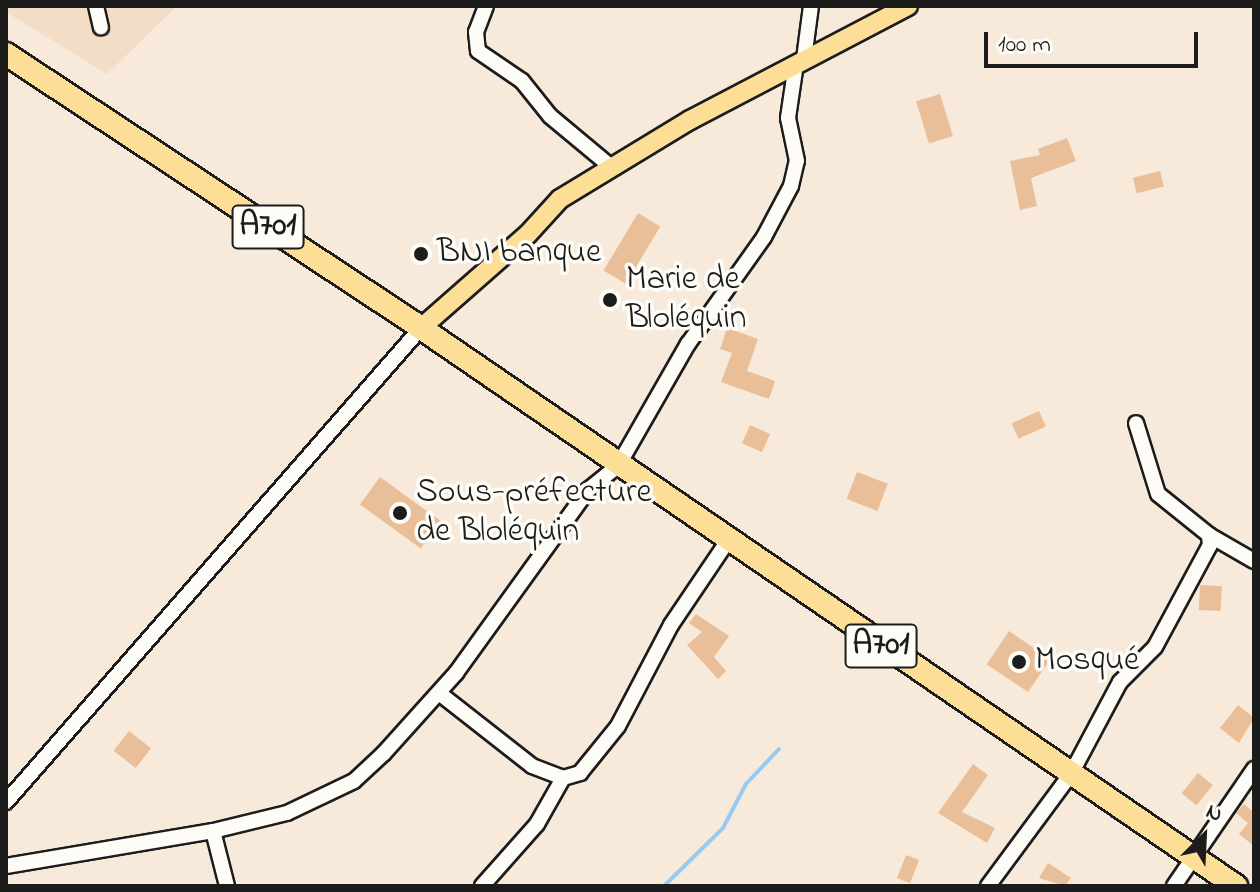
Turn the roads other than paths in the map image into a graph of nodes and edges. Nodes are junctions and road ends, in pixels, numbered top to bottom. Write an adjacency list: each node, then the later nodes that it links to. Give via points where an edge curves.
1 (96, 6): 5 (street)
2 (486, 6): 8 (street, via 476,32 478,51 522,81 550,116)
3 (811, 6): 7 (street)
4 (908, 6): 7 (main road)
5 (101, 27)
6 (6, 54): 9 (highway, A701)
7 (800, 61): 8 (main road); 11 (street, via 788,118 797,161 791,186 764,237 688,344)
8 (610, 166): 9 (main road, via 560,199)
9 (421, 328): 11 (highway, A701); 19 (street)
10 (1136, 423): 12 (street, via 1158,494)
11 (618, 466): 13 (highway, A701); 15 (street, via 588,490)
12 (1209, 535): 14 (street); 17 (street, via 1210,545 1188,594 1155,647 1120,682)
13 (727, 542): 17 (highway, A701); 18 (street, via 671,625 607,742 580,773)
14 (1254, 561)
15 (439, 693): 18 (street, via 512,752); 20 (street, via 354,781 287,813)
16 (1254, 769): 21 (street)
17 (1071, 774): 21 (highway, A701); 25 (street)
18 (563, 778): 24 (street, via 537,824)
19 (6, 802)
20 (213, 831): 22 (street); 23 (street)
21 (1194, 857): 26 (street); 27 (highway, A701)
22 (6, 866)
23 (227, 886)
24 (482, 886)
25 (988, 886)
26 (1174, 886)
27 (1236, 886)

